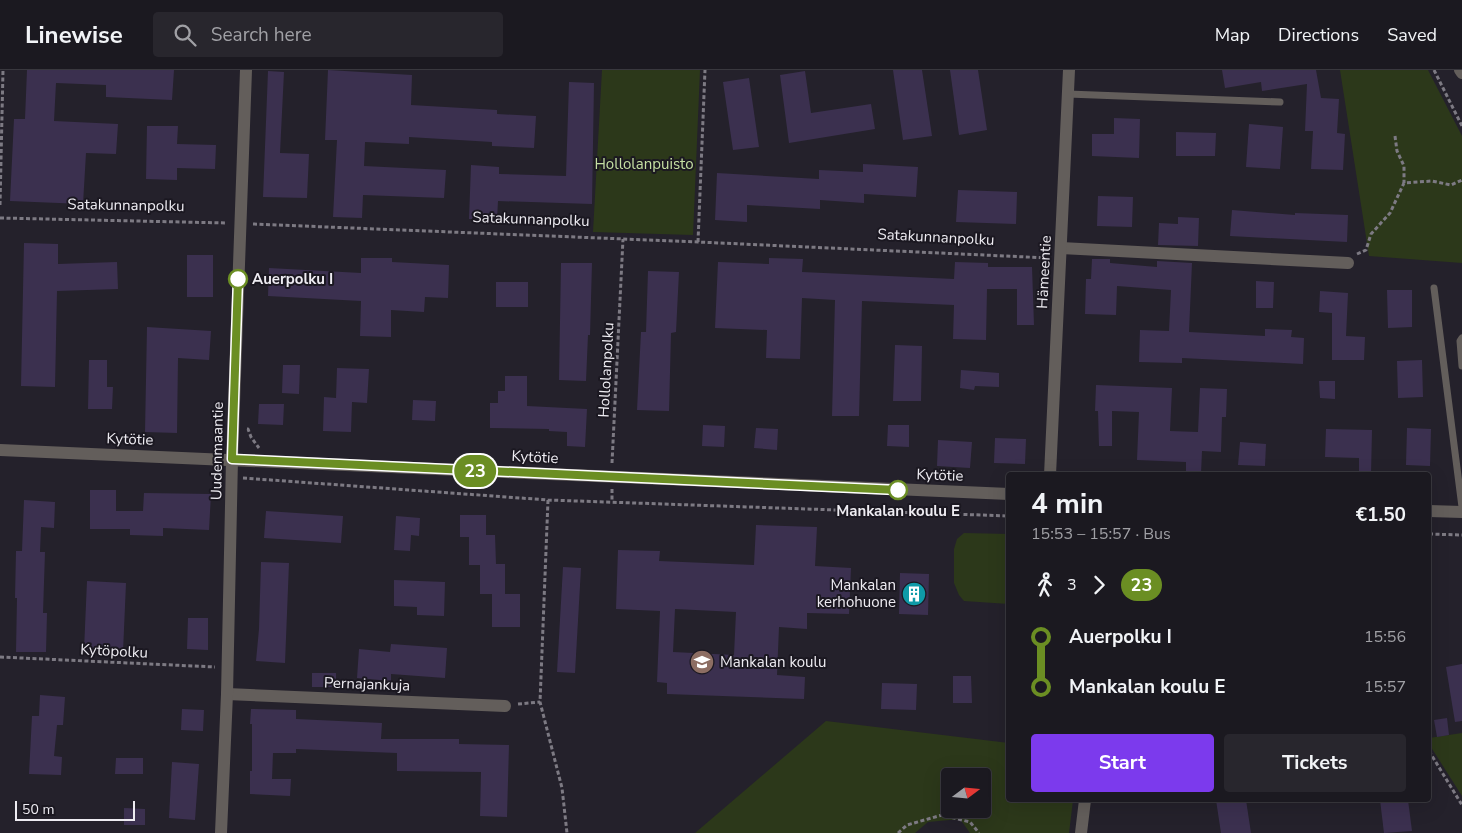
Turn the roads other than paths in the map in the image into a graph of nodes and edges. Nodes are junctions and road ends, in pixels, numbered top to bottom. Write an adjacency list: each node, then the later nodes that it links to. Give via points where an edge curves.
1 (246, 70): 13 (street, Uudenmaantie)
2 (1068, 70): 5 (street, Hämeentie)
3 (1460, 70): 4 (street)
4 (1462, 73)
5 (1068, 94): 6 (lane); 7 (street, Hämeentie)
6 (1280, 102)
7 (1061, 253): 8 (street); 14 (street, Hämeentie)
8 (1348, 263)
9 (1434, 288): 16 (lane)
10 (1462, 338): 11 (lane)
11 (1462, 366)
12 (0, 450): 13 (street, Kytötie)
13 (232, 459): 15 (street, Kytötie); 19 (street, Uudenmaantie)
14 (1050, 472)
15 (1006, 494)
16 (1462, 507)
17 (1431, 511): 18 (street)
18 (1462, 512)
19 (227, 694): 20 (street, Pernajankuja); 22 (street, Uudenmaantie)
20 (505, 706)
21 (1085, 802): 23 (street)
22 (221, 833)
23 (1082, 833)

